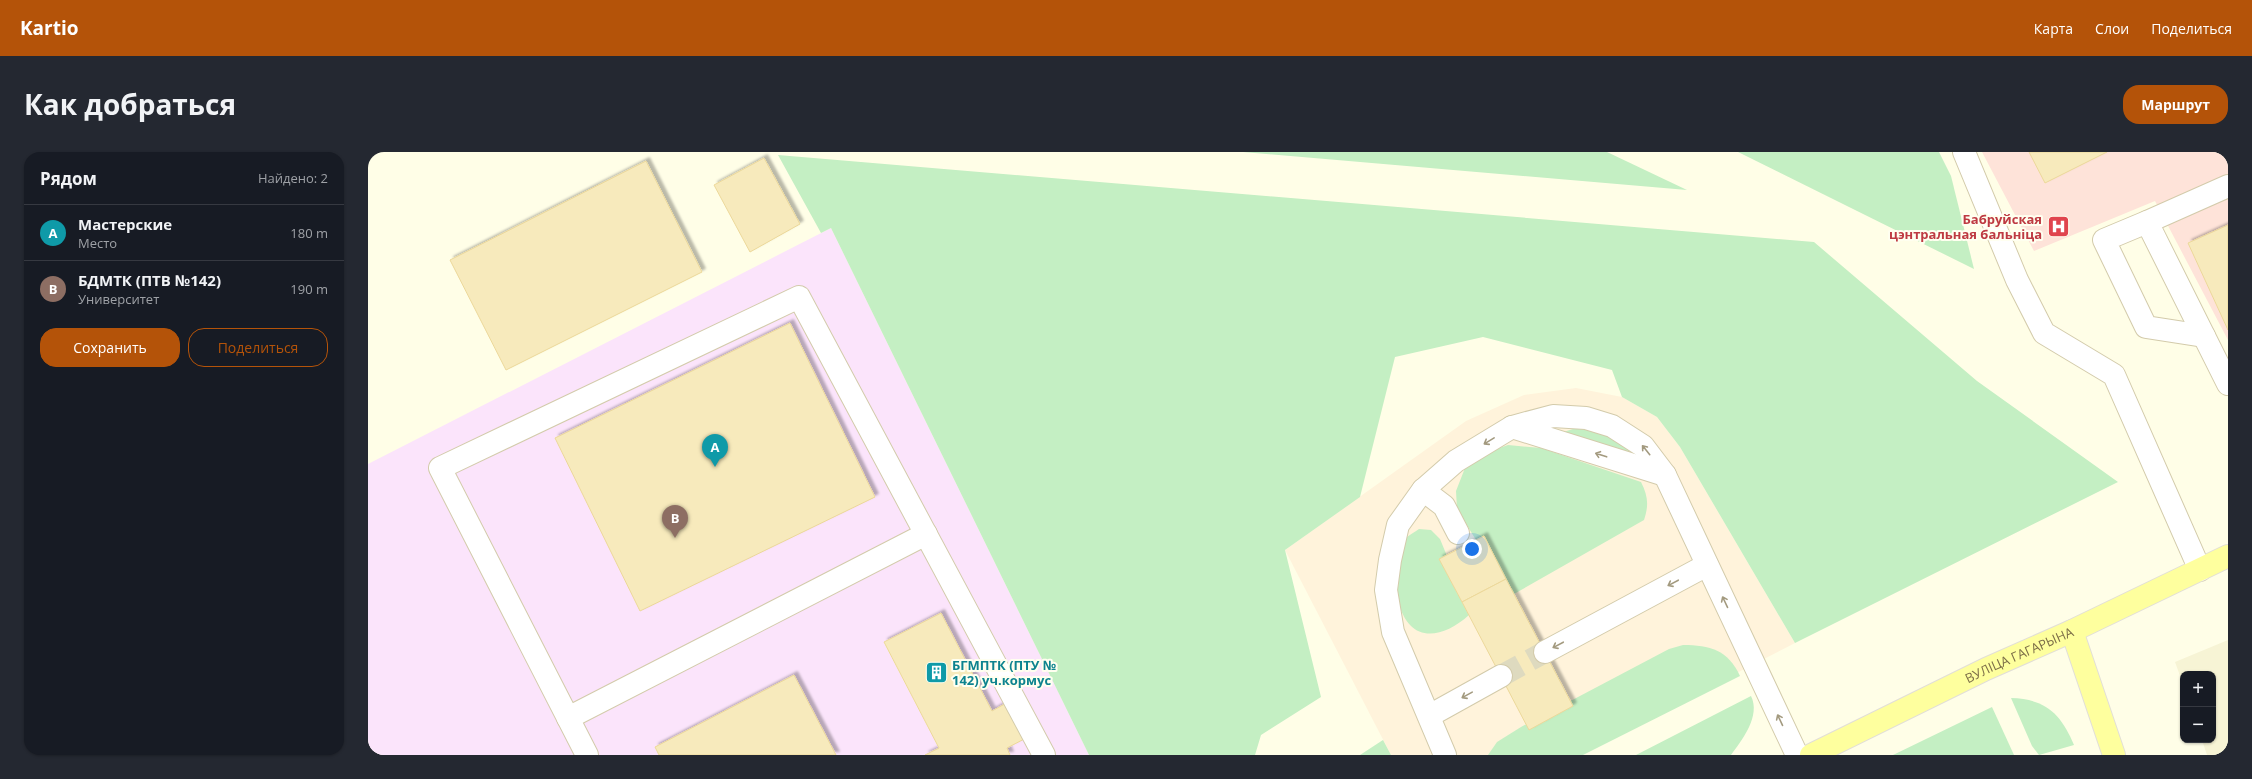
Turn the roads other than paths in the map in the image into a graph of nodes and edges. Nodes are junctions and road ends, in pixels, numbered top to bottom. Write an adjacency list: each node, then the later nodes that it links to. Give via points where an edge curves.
1 (1964, 152): 13 (lane, via 2017,280 2044,333 2114,375)
2 (2228, 186): 3 (lane)
3 (2147, 222): 4 (lane); 4 (lane, via 2104,240 2146,327)
4 (2204, 336): 5 (lane)
5 (2228, 384)
6 (1512, 427): 7 (lane, one-way to 6); 7 (lane, one-way to 6, via 1642,446 1612,426 1586,418 1553,416); 8 (lane, one-way to 8, via 1456,461)
7 (1665, 475): 12 (lane)
8 (1423, 490): 9 (lane, via 1444,506); 17 (lane, via 1398,525 1386,590 1393,632)
9 (1458, 533)
10 (926, 534): 18 (lane); 18 (lane, via 799,297 440,468); 20 (lane)
11 (2228, 556): 13 (main road, ВУЛІЦА ГАГАРЫНА)
12 (1707, 565): 15 (lane, one-way to 15); 22 (lane, one-way to 12)
13 (2200, 570): 14 (main road, ВУЛІЦА ГАГАРЫНА)
14 (2072, 630): 23 (main road, ВУЛІЦА ГАГАРЫНА); 24 (main road)
15 (1545, 652)
16 (1501, 676): 17 (lane, one-way to 17)
17 (1429, 716): 21 (lane)
18 (568, 718): 19 (lane)
19 (587, 755)
20 (1044, 755)
21 (1445, 755)
22 (1796, 755)
23 (1811, 755)
24 (2114, 755)

